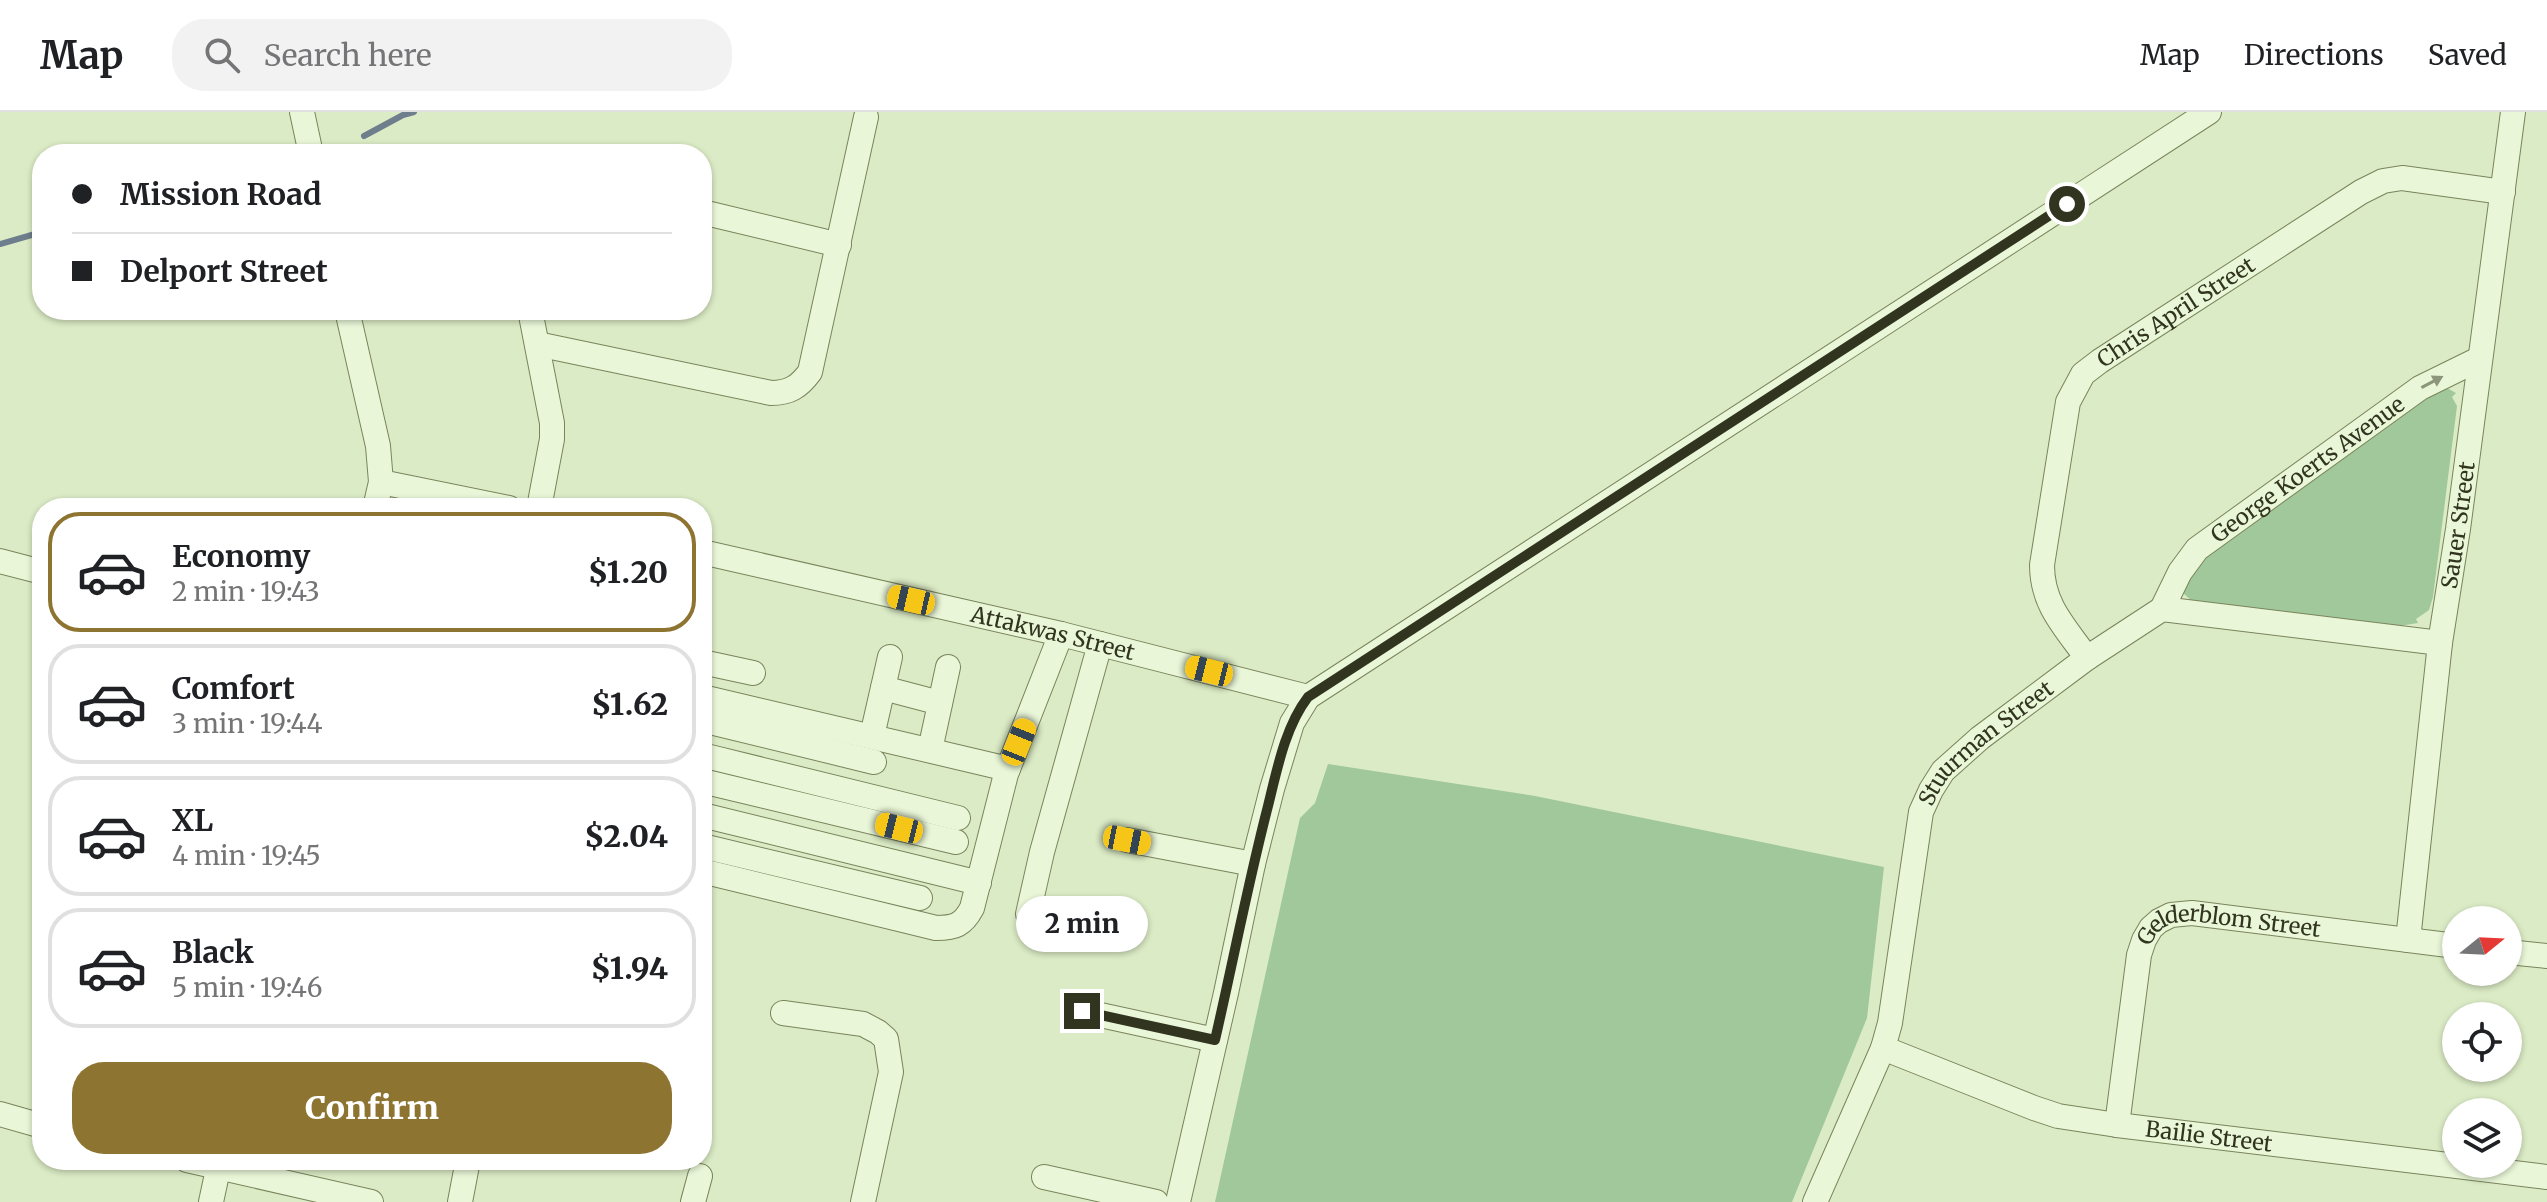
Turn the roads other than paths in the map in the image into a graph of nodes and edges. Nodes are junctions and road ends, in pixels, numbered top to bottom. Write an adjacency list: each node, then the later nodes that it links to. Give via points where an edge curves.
1 (302, 112): 5 (street)
2 (2209, 112): 30 (street)
3 (2513, 112): 6 (street, Sauer Street)
4 (866, 117): 8 (street)
5 (309, 144)
6 (2503, 192): 12 (street, Sauer Street); 25 (street, Chris April Street, via 2402,178 2383,181 2083,374 2068,402 2042,582 2049,604)
7 (712, 214): 8 (street)
8 (839, 245): 11 (street, via 810,372 785,393)
9 (349, 320): 13 (street)
10 (532, 320): 11 (street)
11 (537, 344): 16 (street, via 552,423)
12 (2479, 359): 20 (street, George Koerts Avenue, one-way to 12, via 2197,549 2420,388); 22 (street, Sauer Street)
13 (381, 482): 14 (street); 15 (street)
14 (377, 498)
15 (460, 498)
16 (541, 498)
17 (712, 554): 21 (street, Attakwas Street)
18 (0, 561): 19 (street)
19 (32, 569)
20 (2162, 609): 22 (street); 25 (street, Stuurman Street)
21 (1061, 634): 23 (street, Attakwas Street); 39 (street)
22 (2440, 643): 59 (street, Sauer Street)
23 (1100, 644): 30 (street, Attakwas Street); 58 (street)
24 (890, 657): 29 (street)
25 (2087, 658): 66 (street, Stuurman Street, via 1980,738 1943,771 1931,790 1921,812)
26 (712, 664): 28 (street)
27 (948, 667): 32 (street)
28 (753, 673)
29 (883, 688): 32 (street); 35 (street)
30 (1308, 697): 51 (street, via 1292,723)
31 (712, 701): 34 (street)
32 (940, 703): 36 (street)
33 (712, 721): 34 (street)
34 (796, 730): 35 (street); 38 (street); 41 (street)
35 (872, 736): 36 (street)
36 (930, 750): 39 (street)
37 (712, 759): 41 (street)
38 (874, 762)
39 (1008, 769): 55 (street)
40 (712, 782): 41 (street)
41 (784, 789): 42 (street); 45 (street)
42 (880, 811): 44 (street); 47 (street); 50 (street)
43 (712, 817): 45 (street)
44 (958, 818)
45 (774, 832): 48 (street); 53 (street)
46 (1127, 840): 51 (street)
47 (956, 842)
48 (840, 848): 50 (street); 54 (street)
49 (712, 851): 53 (street)
50 (870, 855): 55 (street)
51 (1253, 864): 65 (street)
52 (712, 871): 53 (street)
53 (764, 874): 54 (street); 57 (street)
54 (833, 877): 56 (street); 57 (street)
55 (979, 883): 57 (street, via 967,918 950,928)
56 (920, 898)
57 (827, 902)
58 (1028, 914)
59 (2408, 940): 60 (street, Gelderblom Street); 69 (street, Gelderblom Street, via 2192,913 2159,921 2139,955)
60 (2442, 944)
61 (2522, 953): 62 (street)
62 (2547, 956)
63 (1082, 1011): 65 (street)
64 (783, 1013): 80 (street, via 863,1024 886,1039 891,1072)
65 (1215, 1040): 82 (street)
66 (1883, 1048): 69 (street, Bailie Street, via 2058,1116); 83 (street, Stuurman Street)
67 (0, 1114): 68 (street)
68 (32, 1123)
69 (2117, 1125): 75 (street, Bailie Street)
70 (219, 1170): 76 (street)
71 (244, 1170): 77 (street)
72 (466, 1170): 78 (street)
73 (700, 1176): 79 (street)
74 (1044, 1177): 81 (street)
75 (2547, 1177)
76 (211, 1202)
77 (371, 1202)
78 (460, 1202)
79 (693, 1202)
80 (863, 1202)
81 (1156, 1202)
82 (1178, 1202)
83 (1815, 1202)

